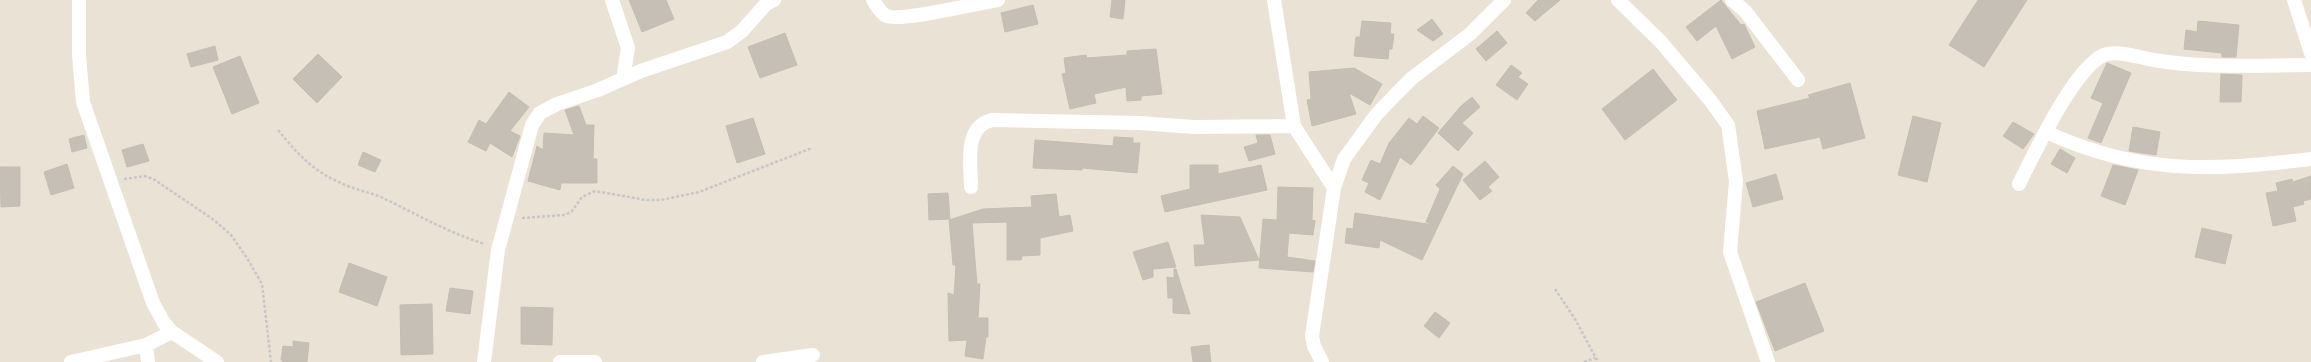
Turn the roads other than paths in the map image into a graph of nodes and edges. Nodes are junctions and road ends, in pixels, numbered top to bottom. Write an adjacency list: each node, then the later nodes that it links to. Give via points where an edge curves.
1 (79, 0): 21 (street, via 79,55 83,102 153,303)
2 (612, 0): 13 (street, via 628,48)
3 (774, 0): 13 (street, via 766,4 742,32 732,39)
4 (873, 0): 5 (street, via 884,15 890,18)
5 (998, 0)
6 (1274, 0): 15 (street)
7 (1504, 0): 20 (street, via 1470,34 1412,78 1376,115 1344,159)
8 (1618, 0): 32 (street, via 1661,42 1728,125 1736,181 1730,252)
9 (1732, 0): 14 (street, via 1745,11)
10 (2294, 0): 11 (street)
11 (2311, 53)
12 (2311, 65): 16 (street, via 2203,66 2114,54 2101,56 2073,87)
13 (623, 79): 27 (street, via 557,104 537,116 532,125 498,250)
14 (1798, 80)
15 (1294, 126): 19 (street, via 1195,127 1139,123 992,120 979,126 972,135); 20 (street)
16 (2046, 132): 17 (street, via 2101,153 2155,165 2211,168); 18 (street)
17 (2311, 159)
18 (2019, 184)
19 (971, 187)
20 (1334, 188): 31 (street, via 1312,336)
21 (172, 332): 22 (street); 26 (street)
22 (146, 345): 24 (street); 25 (street)
23 (813, 355): 30 (street)
24 (71, 362)
25 (148, 362)
26 (217, 362)
27 (484, 362)
28 (560, 362): 29 (street)
29 (595, 362)
30 (763, 362)
31 (1322, 362)
32 (1768, 362)

